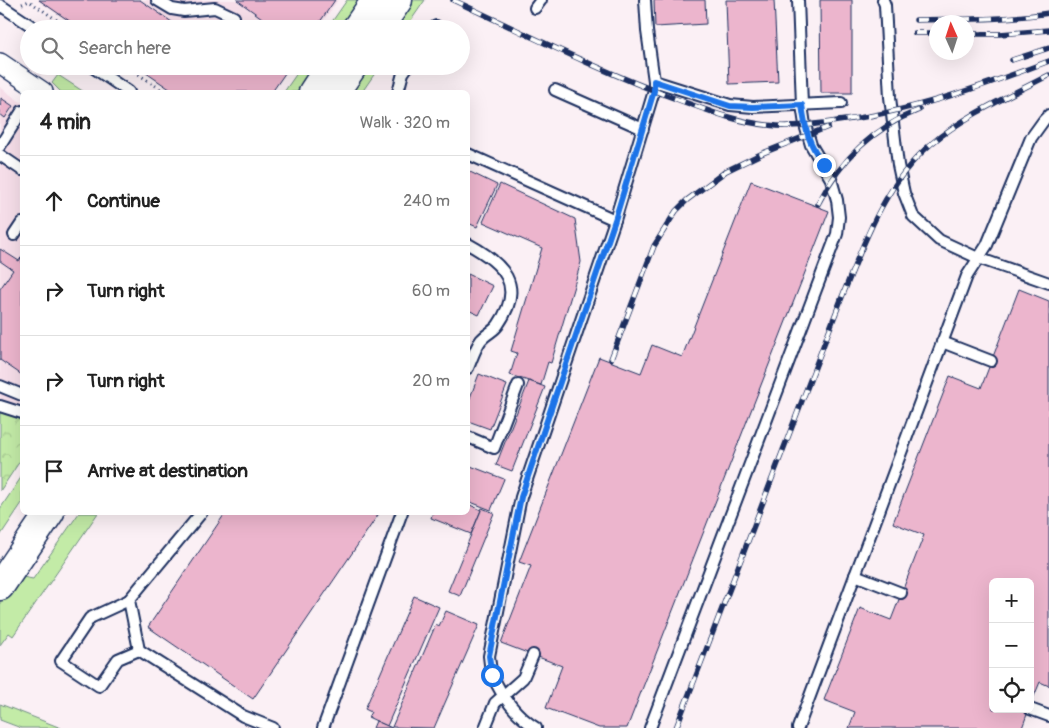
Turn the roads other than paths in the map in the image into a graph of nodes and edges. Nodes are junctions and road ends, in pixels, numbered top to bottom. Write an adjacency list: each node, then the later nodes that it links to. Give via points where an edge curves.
1 (157, 0): 8 (lane, via 172,9 215,8)
2 (376, 0): 10 (main road)
3 (398, 0): 11 (main road)
4 (645, 0): 17 (lane)
5 (798, 0): 25 (lane)
6 (883, 0): 37 (lane, via 886,5 890,96 904,193 913,216 939,240)
7 (0, 4): 9 (lane)
8 (234, 17)
9 (23, 20)
10 (362, 20)
11 (384, 20)
12 (0, 63): 18 (street)
13 (104, 75): 19 (lane)
14 (324, 75): 20 (main road)
15 (347, 75): 21 (main road)
16 (402, 75): 22 (lane)
17 (654, 81): 25 (lane, via 730,106); 28 (lane)
18 (37, 90)
19 (126, 90)
20 (314, 90)
21 (336, 90)
22 (399, 90)
23 (555, 90): 28 (lane)
24 (841, 103): 25 (lane)
25 (802, 105): 66 (lane, via 810,146 831,179 838,200 837,234)
26 (20, 114): 29 (lane)
27 (1049, 115): 37 (lane, via 1032,138)
28 (643, 129): 33 (lane)
29 (0, 146)
30 (0, 155): 32 (lane)
31 (470, 155): 33 (lane)
32 (20, 169)
33 (615, 220): 59 (lane, via 521,497 489,656 492,675)
34 (20, 226): 35 (lane)
35 (14, 235)
36 (470, 245): 41 (lane, via 488,255 503,269 511,290 508,309 497,327 481,340)
37 (978, 258): 38 (lane); 39 (lane, via 967,276)
38 (1049, 283)
39 (942, 342): 40 (lane); 53 (lane)
40 (991, 361)
41 (470, 364)
42 (518, 385): 47 (lane, via 494,448)
43 (0, 386): 44 (lane)
44 (20, 394)
45 (0, 406): 46 (lane)
46 (20, 412)
47 (470, 438)
48 (25, 515): 52 (main road)
49 (48, 515): 54 (main road)
50 (200, 515): 56 (lane)
51 (401, 515): 63 (lane)
52 (0, 553)
53 (855, 575): 55 (lane); 67 (lane)
54 (0, 586)
55 (901, 593)
56 (129, 600): 57 (lane); 57 (lane, via 90,618 61,661 99,686 118,659)
57 (139, 650): 62 (lane, via 243,716)
58 (533, 655): 59 (lane, via 523,678)
59 (504, 694): 64 (lane, via 495,703); 65 (lane, via 524,721)
60 (1034, 710): 61 (lane)
61 (1049, 716)
62 (273, 728)
63 (323, 728)
64 (485, 728)
65 (536, 728)
66 (650, 728)
67 (798, 728)

